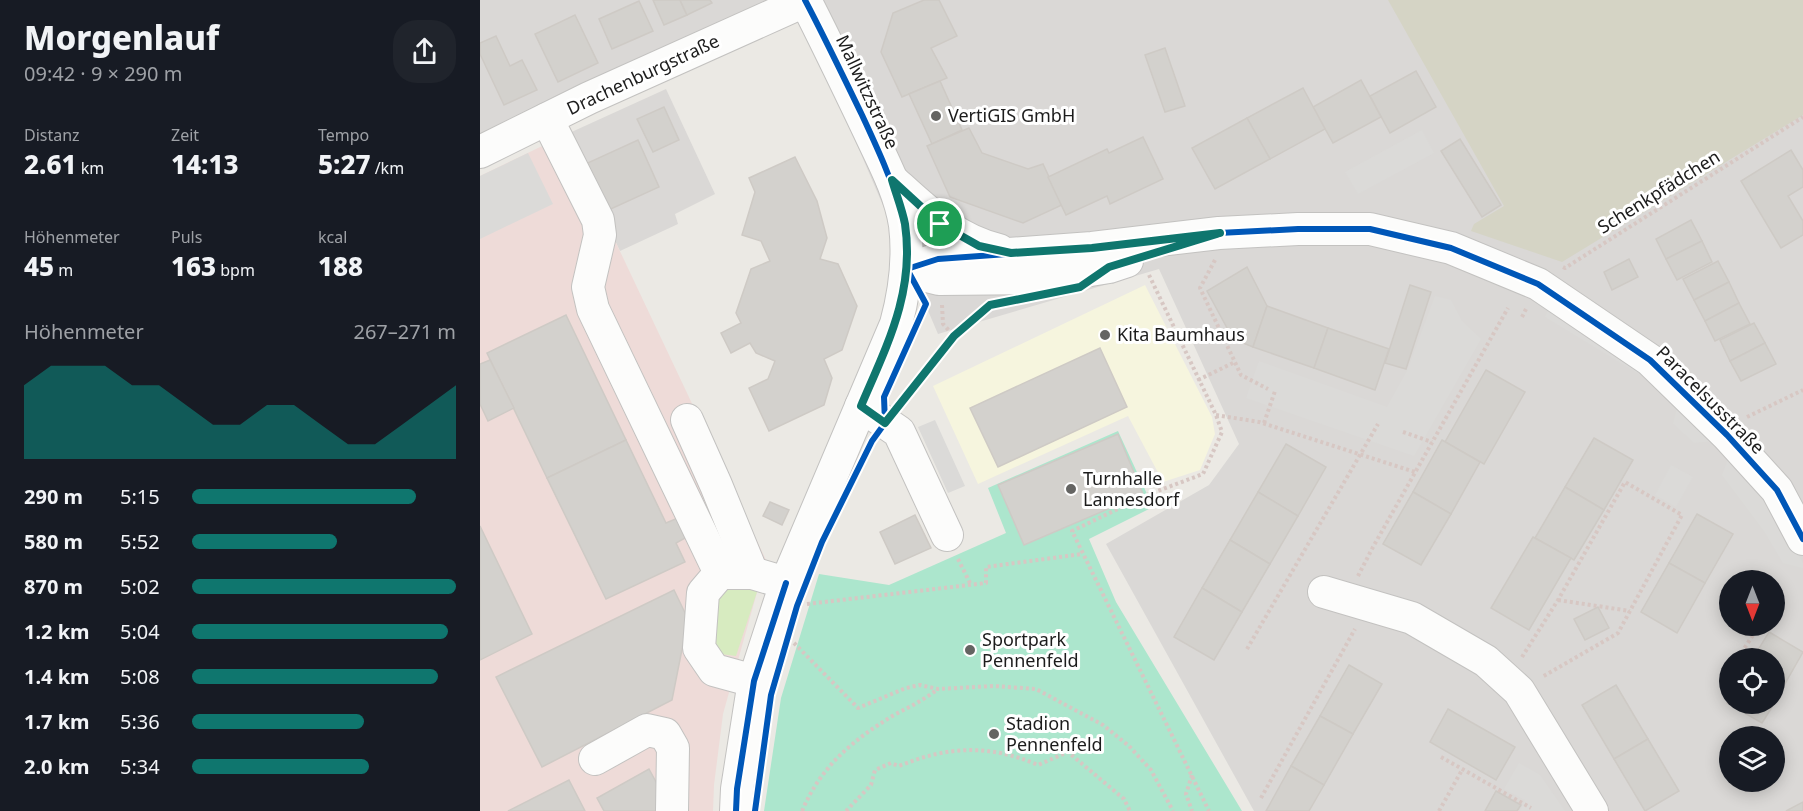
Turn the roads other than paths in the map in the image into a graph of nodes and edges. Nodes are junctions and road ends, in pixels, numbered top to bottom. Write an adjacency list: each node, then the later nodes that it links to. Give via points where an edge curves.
1 (806, 0): 2 (street, Drachenburgstraße); 4 (street, Mallwitzstraße)
2 (547, 119): 3 (street, Drachenburgstraße); 12 (street, via 598,220 600,235 588,287 593,309)
3 (480, 152)
4 (892, 180): 6 (street, Paracelsusstraße, via 940,224 979,246); 7 (street, Mallwitzstraße, via 904,224)
5 (1220, 233): 6 (street, Paracelsusstraße); 7 (street, Paracelsusstraße, via 1109,267 1041,279 939,279); 11 (street, Paracelsusstraße, via 1370,229 1451,248 1538,284 1650,360 1777,490)
6 (1011, 253): 7 (street, Paracelsusstraße, via 939,259)
7 (907, 269): 8 (street, Mallwitzstraße, via 904,295)
8 (873, 414): 10 (street, via 899,432); 14 (street, Mallwitzstraße)
9 (687, 420): 13 (street)
10 (947, 535)
11 (1803, 539)
12 (720, 573): 13 (street); 16 (street, via 703,593 699,648 714,670)
13 (752, 573): 14 (street)
14 (791, 594): 16 (street, Mallwitzstraße)
15 (1347, 599): 20 (street, via 1412,618 1486,661 1514,686)
16 (754, 681): 19 (street, Mallwitzstraße)
17 (595, 759): 18 (street, via 647,730 665,734 673,748)
18 (672, 811)
19 (736, 811)
20 (1592, 811)

